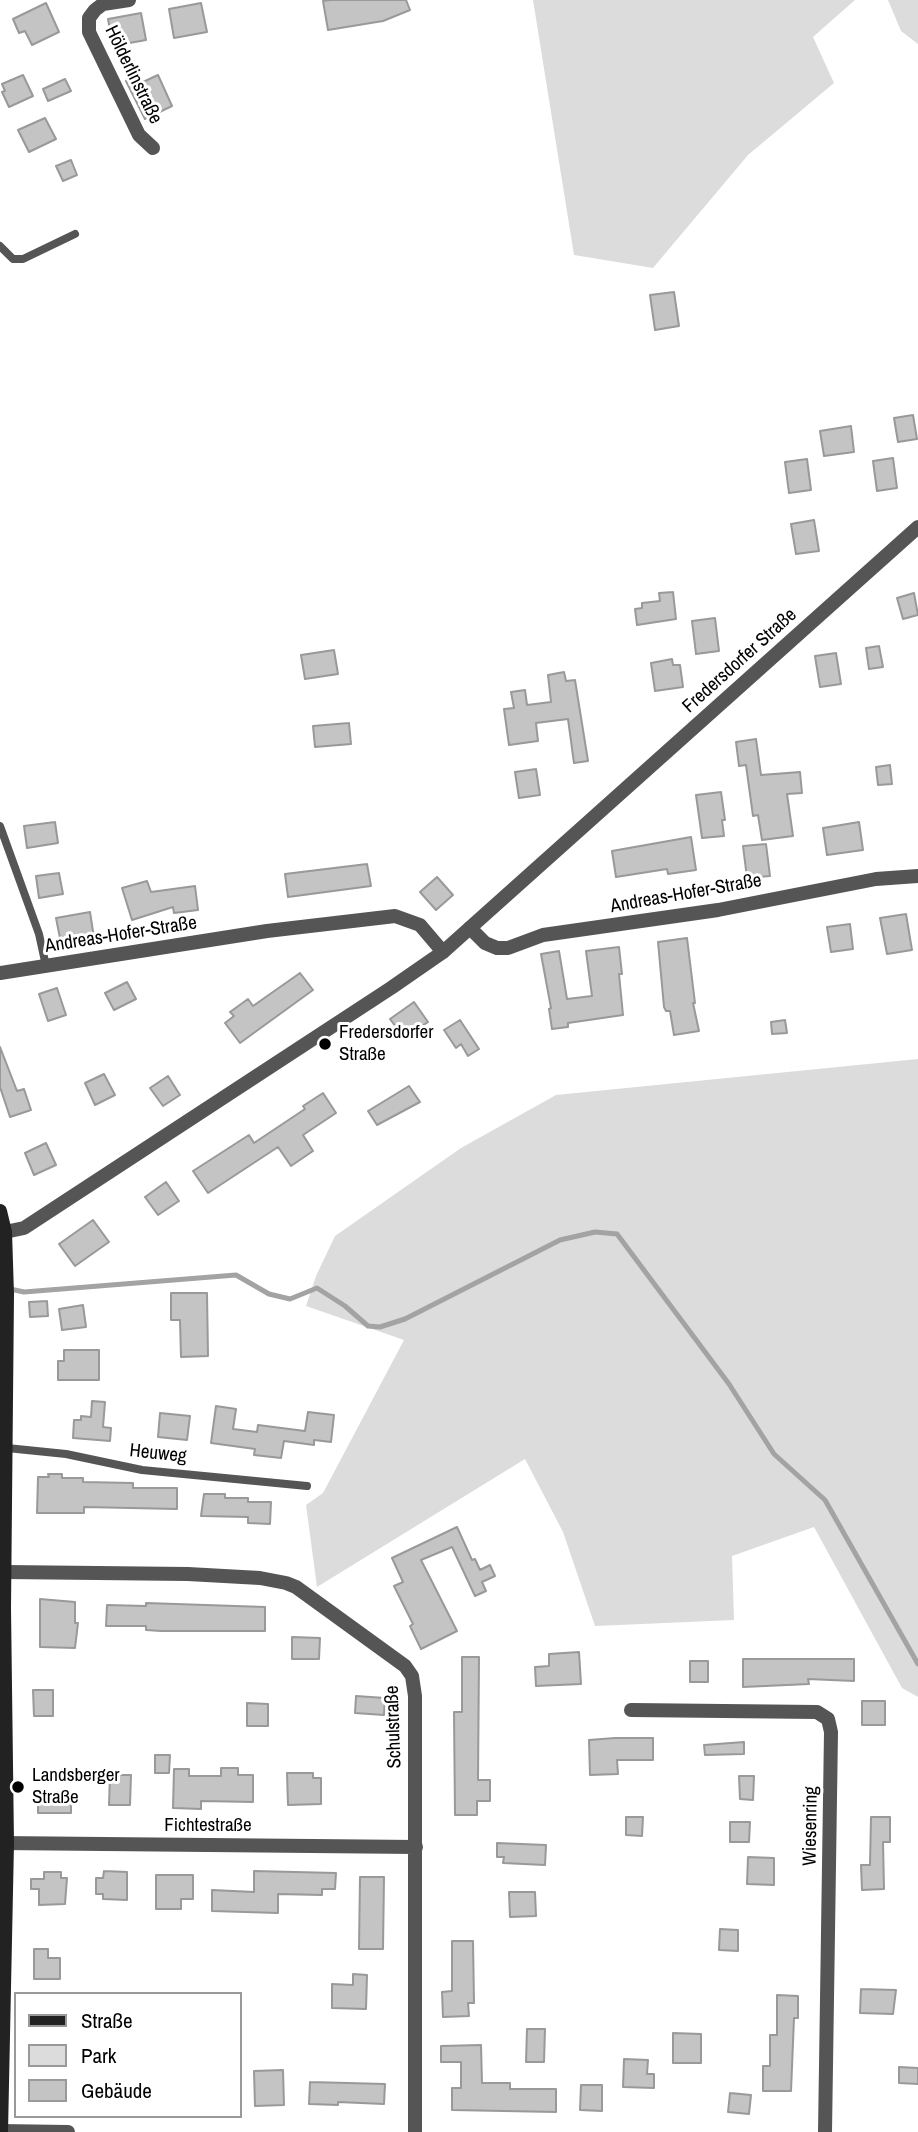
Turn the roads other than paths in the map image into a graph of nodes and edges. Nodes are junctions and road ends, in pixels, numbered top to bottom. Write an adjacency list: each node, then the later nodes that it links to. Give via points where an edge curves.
1 (129, 0): 2 (street, Hölderlinstraße, via 95,10 89,18 89,32 139,135)
2 (153, 148)
3 (75, 234): 4 (lane, via 23,259 13,259)
4 (0, 246)
5 (918, 527): 8 (street, Fredersdorfer Straße)
6 (0, 826): 10 (lane)
7 (918, 876): 8 (street, Andreas-Hofer-Straße, via 876,878 718,910 543,935 508,947 485,943)
8 (470, 928): 9 (street, Fredersdorfer Straße)
9 (443, 952): 10 (street, Andreas-Hofer-Straße, via 420,925 395,916); 13 (street, Fredersdorfer Straße, via 29,1224)
10 (46, 966): 11 (street, Andreas-Hofer-Straße)
11 (0, 973)
12 (0, 1212): 13 (main road)
13 (5, 1232): 14 (main road)
14 (7, 1448): 15 (lane, Heuweg, via 66,1454 142,1470); 16 (main road)
15 (307, 1486)
16 (3, 1517): 17 (main road)
17 (5, 1572): 19 (main road); 20 (street, Schulstraße, via 260,1577 296,1587 405,1666 412,1676)
18 (631, 1710): 24 (street, Wiesenring, via 817,1712 828,1719)
19 (3, 1843): 20 (street, Fichtestraße); 21 (main road)
20 (416, 1847): 23 (street, Schulstraße)
21 (1, 2131): 22 (street)
22 (68, 2132)
23 (415, 2132)
24 (825, 2132)

